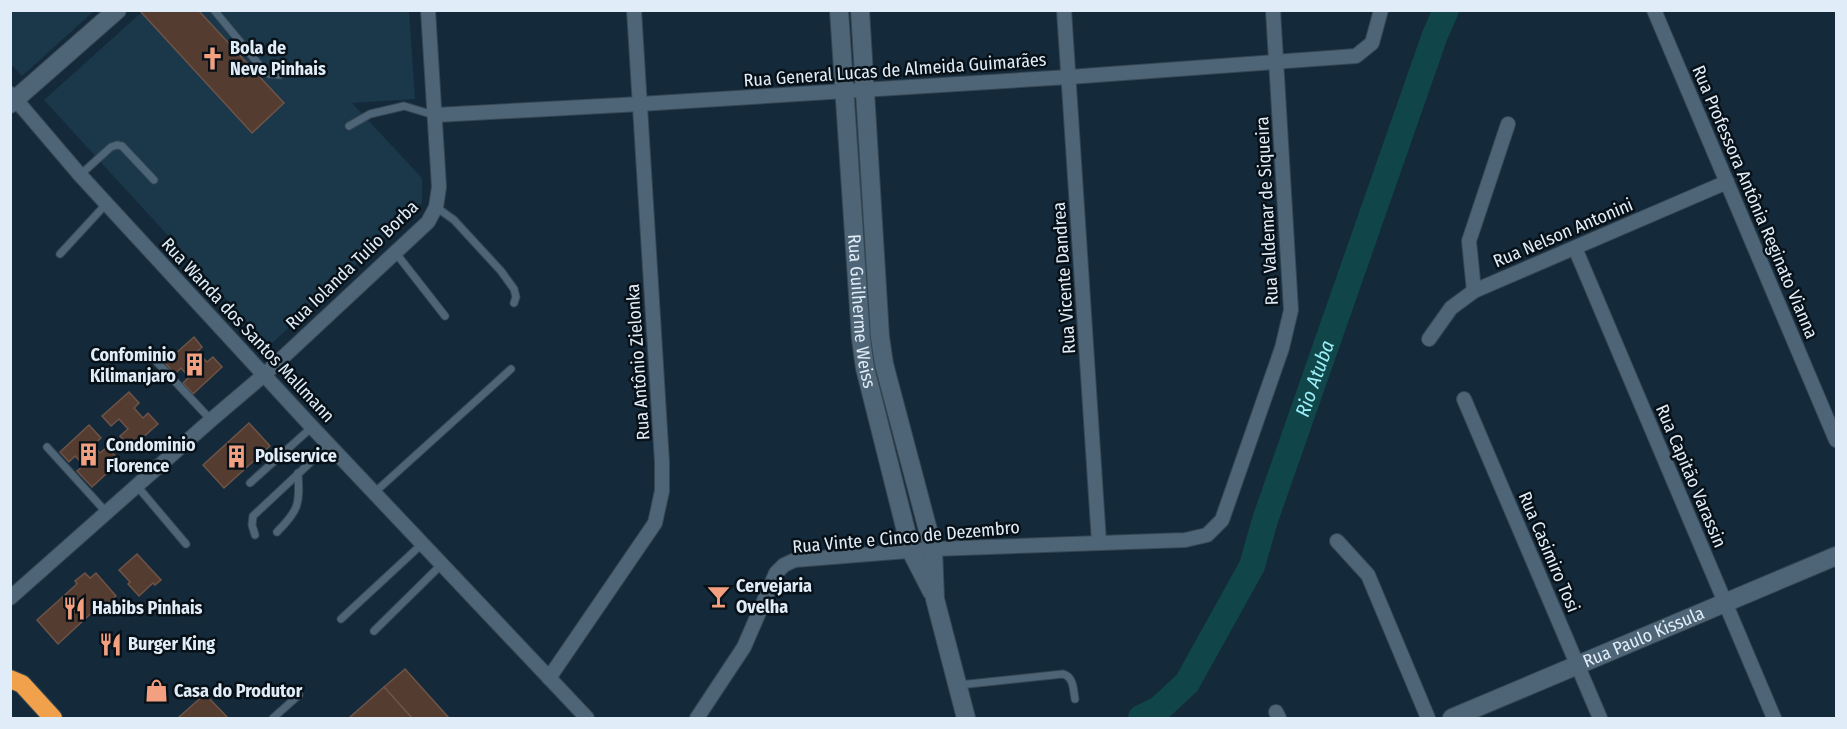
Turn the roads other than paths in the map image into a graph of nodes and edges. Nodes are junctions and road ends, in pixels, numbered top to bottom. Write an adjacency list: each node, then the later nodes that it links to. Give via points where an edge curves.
1 (117, 10): 16 (street)
2 (214, 10): 12 (lane, via 270,74 280,75)
3 (428, 10): 18 (street, Rua Iolanda Tulio Borba)
4 (634, 10): 17 (street, Rua Antônio Zielonka)
5 (839, 10): 15 (street, Rua Guilherme Weiss)
6 (860, 10): 14 (street, Rua Guilherme Weiss)
7 (1064, 10): 13 (street, Rua Vicente Dandrea)
8 (1273, 10): 11 (street, Rua Valdemar de Siqueira)
9 (1381, 10): 11 (street, Rua General Lucas de Almeida Guimarães, via 1372,43 1356,56)
10 (1654, 10): 23 (street, Rua Professora Antônia Reginato Vianna)
11 (1276, 63): 13 (street, Rua General Lucas de Almeida Guimarães); 49 (street, Rua Valdemar de Siqueira, via 1292,310 1222,520)
12 (293, 66)
13 (1069, 77): 14 (street, Rua General Lucas de Almeida Guimarães); 51 (street, Rua Vicente Dandrea)
14 (865, 90): 15 (street, Rua General Lucas de Almeida Guimarães); 54 (street, Rua Guilherme Weiss, via 884,364)
15 (844, 91): 17 (street, Rua General Lucas de Almeida Guimarães); 55 (street, Rua Guilherme Weiss, via 865,368)
16 (12, 99): 21 (street, Rua Wanda dos Santos Mallmann)
17 (640, 104): 18 (street, Rua General Lucas de Almeida Guimarães); 65 (street, Rua Antônio Zielonka, via 662,491 655,524)
18 (436, 115): 20 (lane, via 404,106 370,114); 25 (street, Rua Iolanda Tulio Borba)
19 (1509, 124): 29 (street, via 1469,241)
20 (349, 126)
21 (80, 175): 22 (lane, via 117,145); 24 (street, Rua Wanda dos Santos Mallmann)
22 (154, 180)
23 (1727, 182): 26 (street, Rua Nelson Antonini); 39 (street, Rua Professora Antônia Reginato Vianna)
24 (107, 203): 28 (lane); 35 (street, Rua Wanda dos Santos Mallmann)
25 (436, 207): 27 (street, Rua Iolanda Tulio Borba, via 428,222); 30 (lane, via 454,220 501,271 513,287)
26 (1575, 248): 29 (street, Rua Nelson Antonini); 60 (street, Rua Capitão Varassin)
27 (394, 252): 31 (lane); 35 (street, Rua Iolanda Tulio Borba)
28 (60, 254)
29 (1474, 291): 32 (street, Rua Nelson Antonini, via 1451,308)
30 (514, 303)
31 (445, 316)
32 (1429, 339)
33 (155, 360): 37 (lane)
34 (511, 369): 45 (lane)
35 (265, 375): 37 (street, Rua Iolanda Tulio Borba); 38 (street, Rua Wanda dos Santos Mallmann)
36 (1464, 399): 63 (street, Rua Casimiro Tosi)
37 (211, 420): 44 (street, Rua Iolanda Tulio Borba)
38 (312, 427): 40 (street, Rua Wanda dos Santos Mallmann); 43 (lane)
39 (1836, 440)
40 (329, 445): 42 (lane); 45 (street, Rua Wanda dos Santos Mallmann)
41 (47, 447): 46 (lane)
42 (298, 473): 47 (lane, via 298,505); 48 (lane, via 253,516)
43 (250, 483)
44 (137, 486): 46 (street, Rua Iolanda Tulio Borba); 52 (lane)
45 (374, 493): 53 (street, Rua Wanda dos Santos Mallmann)
46 (107, 513): 58 (street, Rua Iolanda Tulio Borba)
47 (277, 532)
48 (255, 534)
49 (1207, 535): 51 (street, Rua Vinte e Cinco de Dezembro, via 1185,540)
50 (1337, 541): 74 (street, via 1368,575)
51 (1099, 542): 54 (street, Rua Vinte e Cinco de Dezembro)
52 (186, 544)
53 (422, 544): 57 (street, Rua Wanda dos Santos Mallmann); 61 (lane)
54 (933, 549): 55 (street, Rua Vinte e Cinco de Dezembro); 59 (street, Rua Guilherme Weiss)
55 (911, 551): 59 (street, Rua Guilherme Weiss); 72 (street, Rua Vinte e Cinco de Dezembro, via 795,560 784,565 776,573 744,647)
56 (1836, 556): 60 (street, Rua Paulo Kissula)
57 (441, 565): 62 (lane); 65 (street, Rua Wanda dos Santos Mallmann)
58 (10, 598)
59 (935, 599): 66 (street, Rua Guilherme Weiss)
60 (1725, 603): 63 (street, Rua Paulo Kissula); 77 (street, Rua Capitão Varassin)
61 (341, 619)
62 (374, 631)
63 (1578, 665): 75 (street, Rua Paulo Kissula); 76 (street, Rua Casimiro Tosi)
64 (14, 678): 69 (highway)
65 (549, 678): 71 (street, Rua Wanda dos Santos Mallmann)
66 (957, 686): 68 (lane, via 1063,674 1071,679); 73 (street, Rua Guilherme Weiss)
67 (299, 695): 70 (lane)
68 (1075, 699)
69 (53, 718)
70 (273, 718)
71 (587, 718)
72 (698, 718)
73 (966, 718)
74 (1428, 718)
75 (1452, 718)
76 (1600, 718)
77 (1774, 718)

